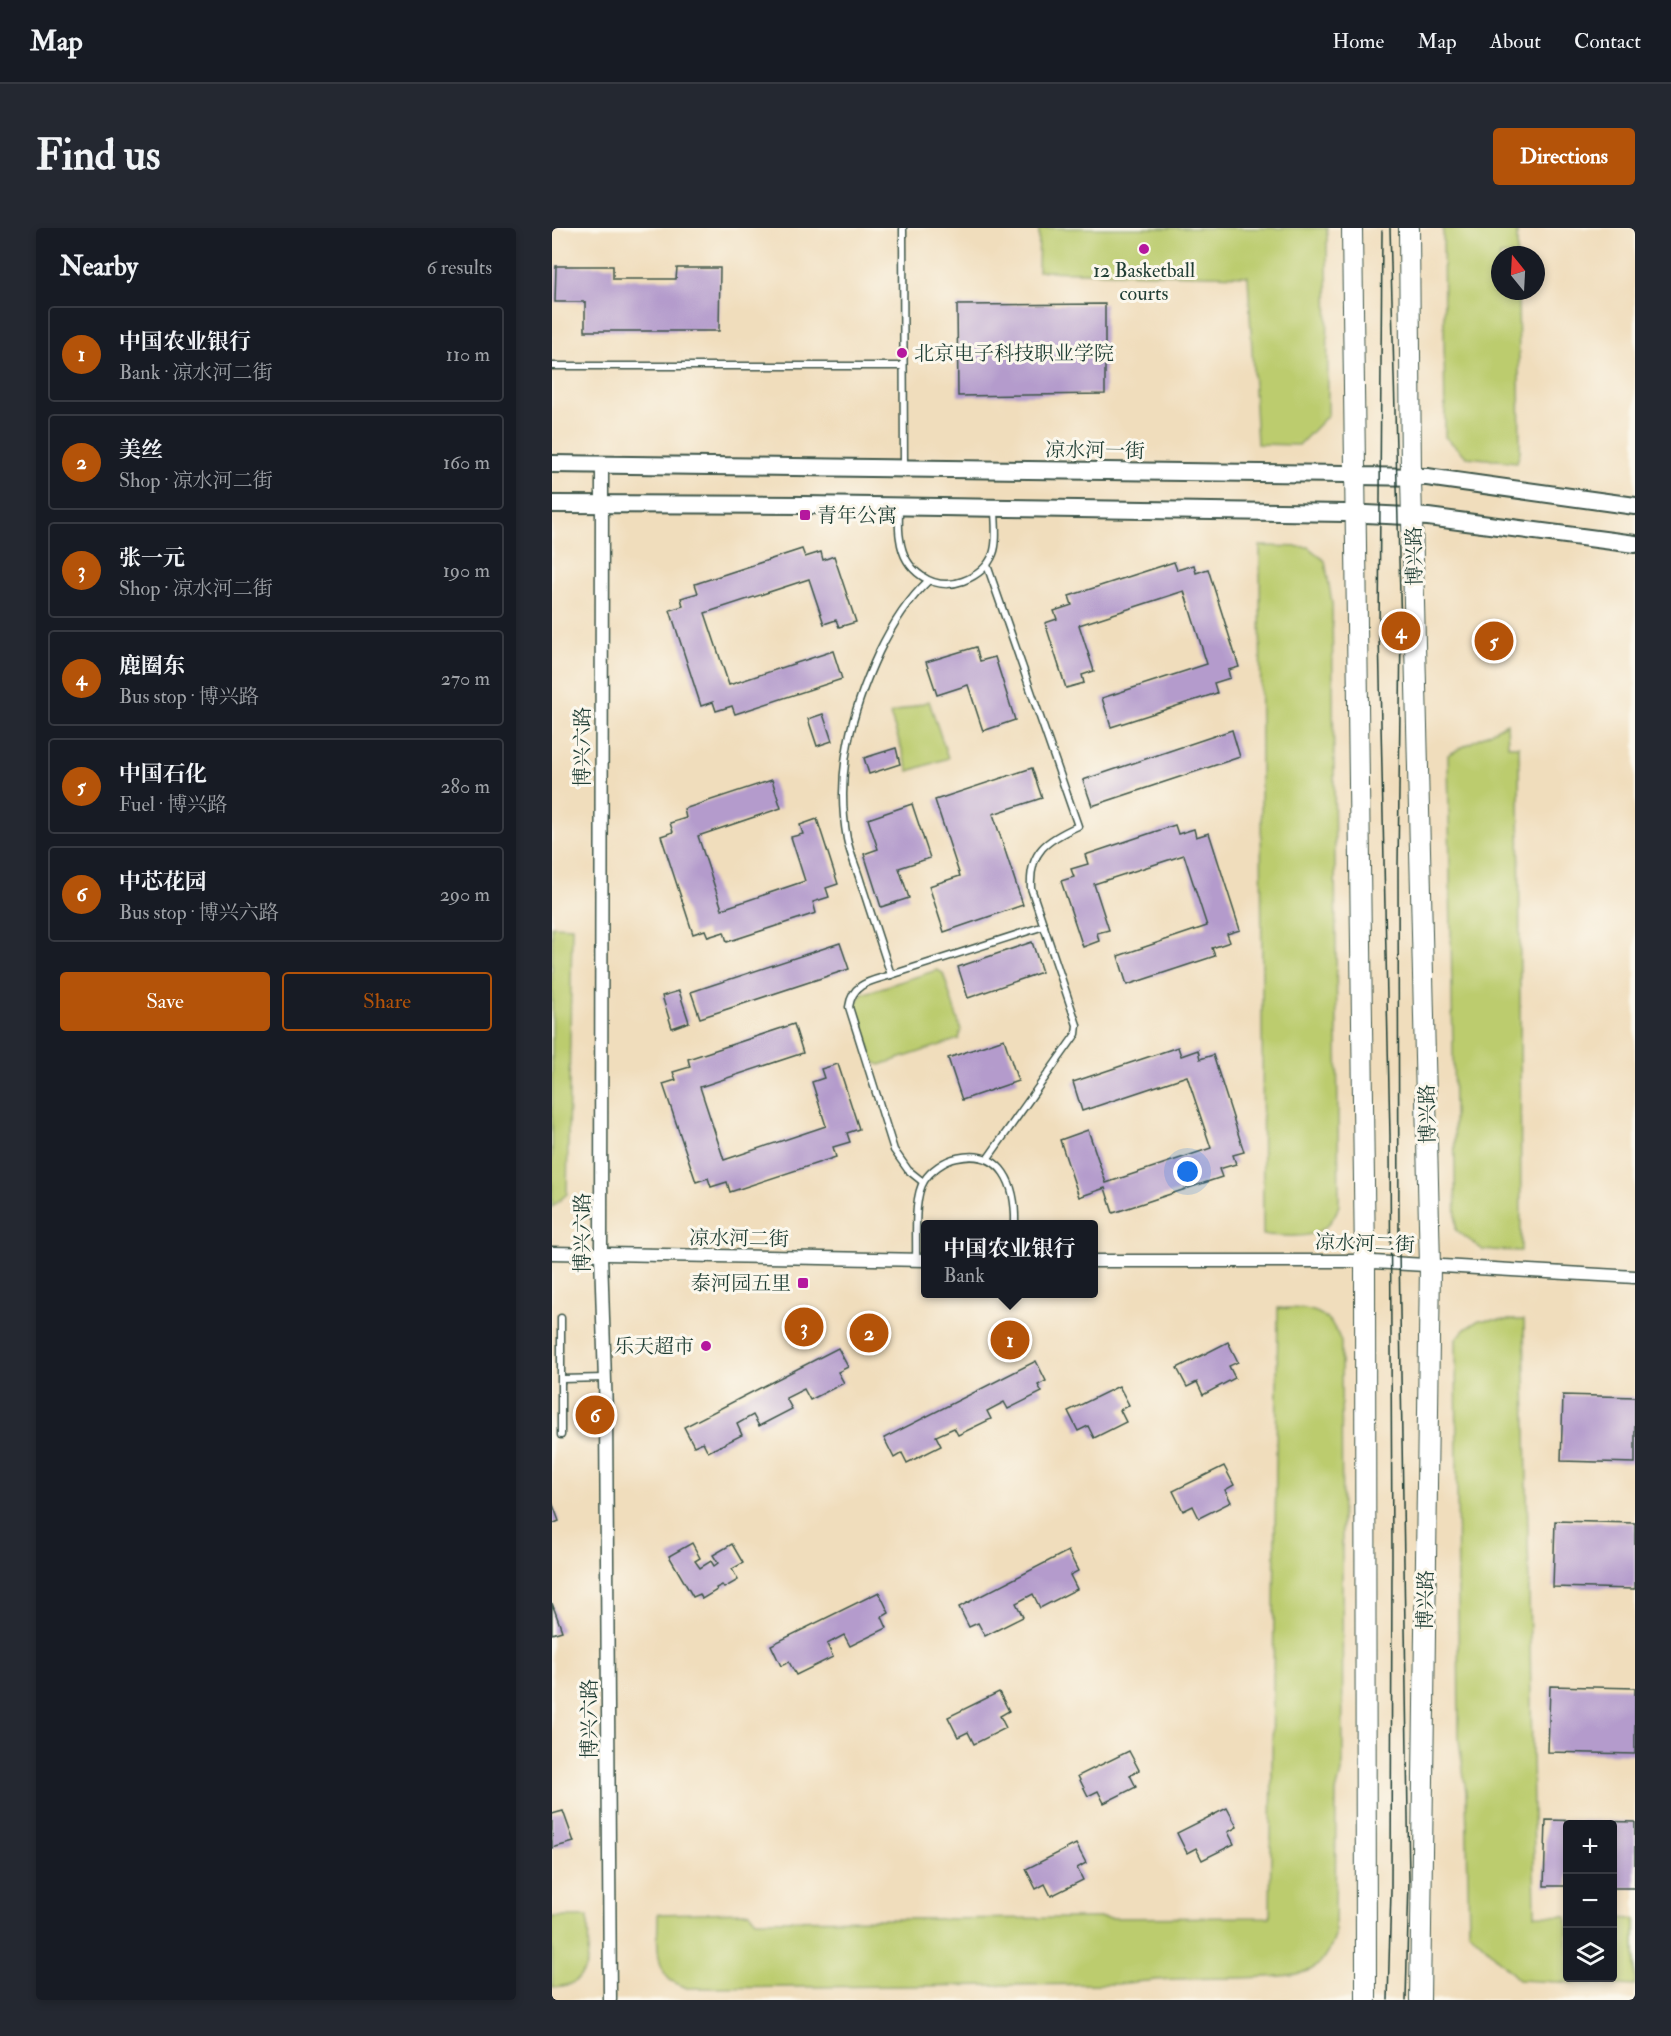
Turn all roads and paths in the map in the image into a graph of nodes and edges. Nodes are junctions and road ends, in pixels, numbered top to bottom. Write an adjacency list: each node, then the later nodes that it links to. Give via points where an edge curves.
1 (903, 228): 5 (lane)
2 (1352, 228): 9 (main road)
3 (1409, 228): 10 (main road, 博兴路)
4 (552, 366): 5 (lane)
5 (903, 366): 8 (lane)
6 (552, 464): 7 (main road, 凉水河一街)
7 (602, 465): 8 (main road, 凉水河一街); 11 (street, 博兴六路)
8 (904, 469): 9 (main road, 凉水河一街)
9 (1356, 476): 10 (main road, 凉水河一街); 16 (main road)
10 (1412, 478): 14 (main road, 凉水河一街); 17 (main road, 博兴路)
11 (602, 503): 12 (main road); 13 (main road); 27 (street, 博兴六路)
12 (552, 504)
13 (899, 506): 15 (main road); 20 (lane, via 902,548 912,566)
14 (1635, 506)
15 (995, 508): 16 (main road); 19 (lane, via 994,552)
16 (1355, 513): 17 (main road); 30 (main road)
17 (1413, 516): 18 (main road); 31 (main road, 博兴路)
18 (1635, 544)
19 (987, 565): 20 (lane, via 956,583); 21 (lane, via 1077,826 1052,837 1040,848 1034,862 1031,888)
20 (928, 581): 22 (lane, via 912,596 892,626 875,661 850,728 844,765 847,840)
21 (1044, 926): 22 (lane); 23 (lane, via 1077,1025 1076,1034)
22 (891, 975): 24 (lane, via 856,988 850,995 849,1007 894,1150 908,1170)
23 (988, 1158): 24 (lane, via 969,1155 952,1159); 25 (lane, via 1010,1183)
24 (923, 1182): 28 (lane, via 918,1199)
25 (1016, 1220)
26 (552, 1253): 27 (street, 凉水河二街)
27 (601, 1255): 28 (street, 凉水河二街); 34 (street, 博兴六路)
28 (921, 1260)
29 (1098, 1261): 30 (street, 凉水河二街)
30 (1365, 1261): 31 (street, 凉水河二街); 38 (main road)
31 (1430, 1265): 32 (street, 凉水河二街); 39 (main road, 博兴路)
32 (1635, 1276)
33 (561, 1318): 35 (lane)
34 (605, 1378): 35 (lane); 37 (street, 博兴六路)
35 (562, 1379): 36 (lane)
36 (561, 1435)
37 (610, 2000)
38 (1365, 2000)
39 (1420, 2000)

